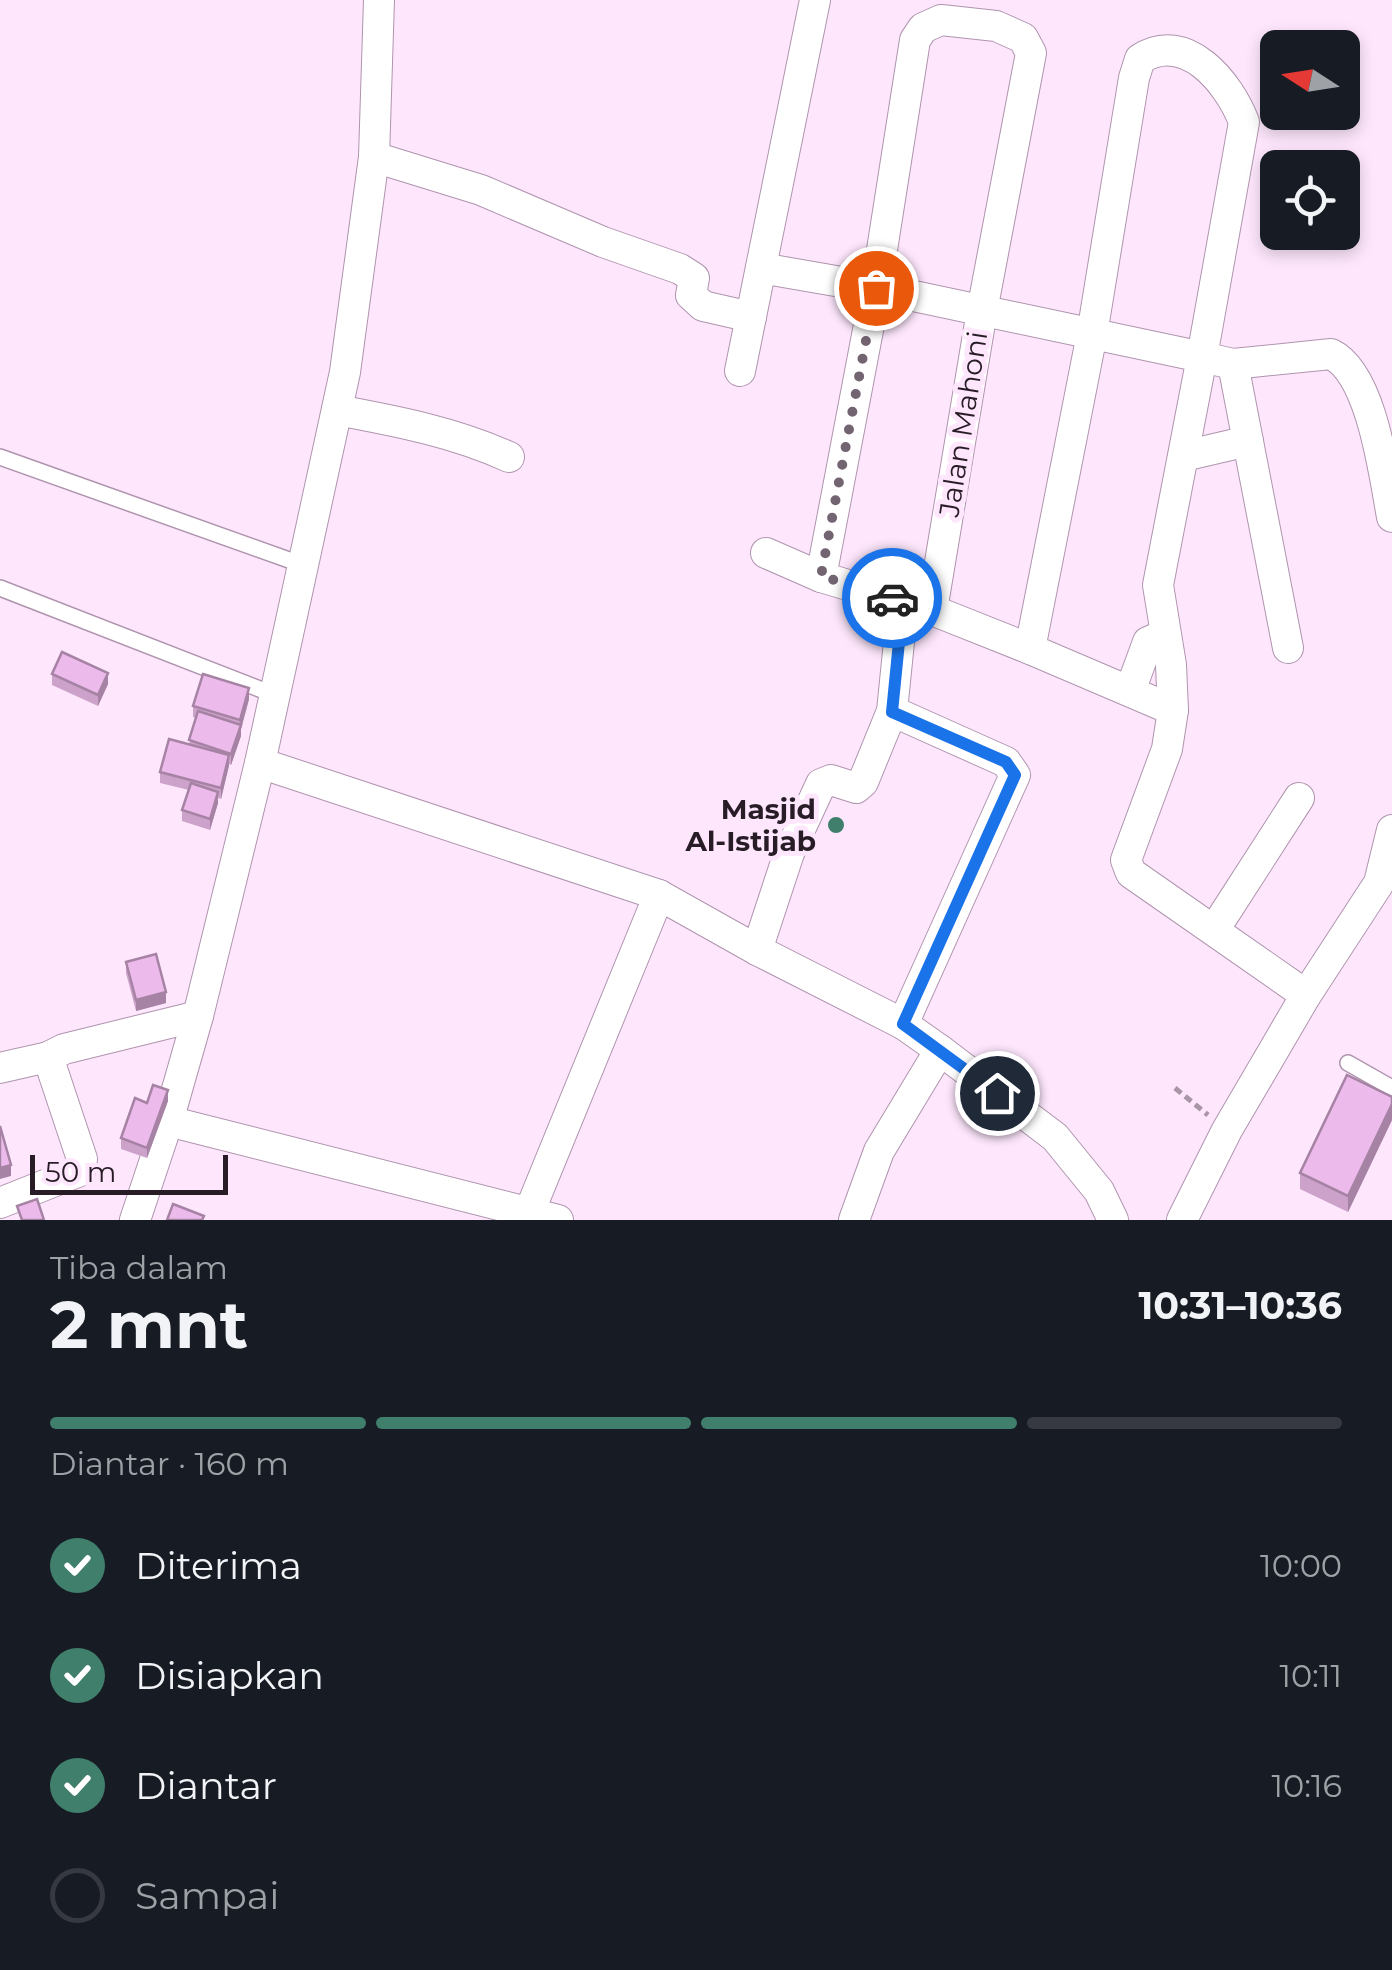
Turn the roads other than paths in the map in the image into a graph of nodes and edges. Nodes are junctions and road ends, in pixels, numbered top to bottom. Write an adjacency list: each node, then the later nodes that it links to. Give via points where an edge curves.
1 (379, 0): 3 (street)
2 (814, 0): 4 (street)
3 (374, 157): 7 (street, via 481,190 680,269 694,278 691,295 698,304); 12 (street)
4 (761, 268): 5 (street); 7 (street)
5 (876, 288): 6 (street); 6 (street, Jalan Mahoni, via 915,40 941,20 996,26 1023,38 1031,54); 20 (street)
6 (982, 310): 8 (street); 22 (street, Jalan Mahoni)
7 (751, 318): 11 (street)
8 (1092, 334): 9 (street); 9 (street, via 1140,59 1165,50 1184,53 1221,80 1244,122); 25 (street)
9 (1202, 358): 10 (street); 14 (street)
10 (1234, 364): 13 (street); 17 (street, via 1331,354 1344,360 1356,375 1379,450)
11 (740, 371)
12 (337, 410): 16 (street, via 474,441); 19 (street)
13 (1248, 442): 14 (street); 24 (street)
14 (1184, 456): 23 (street, via 1158,585)
15 (0, 457): 19 (lane)
16 (509, 457)
17 (1392, 517)
18 (766, 553): 20 (street)
19 (302, 565): 27 (street)
20 (821, 576): 22 (street)
21 (0, 588): 27 (lane)
22 (917, 606): 25 (street); 29 (street, Jalan Mahoni)
23 (1164, 635): 26 (street, via 1148,642); 28 (street)
24 (1288, 648)
25 (1030, 649): 26 (street)
26 (1130, 692): 28 (street)
27 (275, 695): 30 (street)
28 (1173, 710): 34 (street, via 1167,750 1126,860 1131,873)
29 (892, 712): 35 (street, Jalan Mahoni, via 860,786 822,784 789,853); 38 (street, via 1006,762 1015,775)
30 (260, 763): 33 (street); 37 (street)
31 (1299, 798): 34 (street)
32 (1392, 830): 36 (street, via 1380,883)
33 (659, 895): 35 (street); 46 (street)
34 (1214, 930): 36 (street)
35 (757, 950): 38 (street)
36 (1306, 995): 50 (street)
37 (198, 1016): 40 (street); 44 (street)
38 (903, 1024): 39 (street)
39 (940, 1050): 48 (street, via 879,1152); 49 (street, via 1055,1136)
40 (48, 1057): 42 (street); 45 (street, via 82,1160 80,1172)
41 (1348, 1063): 43 (lane)
42 (0, 1068)
43 (1392, 1088)
44 (168, 1122): 46 (street); 47 (street)
45 (0, 1203)
46 (538, 1218)
47 (135, 1220)
48 (854, 1220)
49 (1113, 1220)
50 (1182, 1220)

